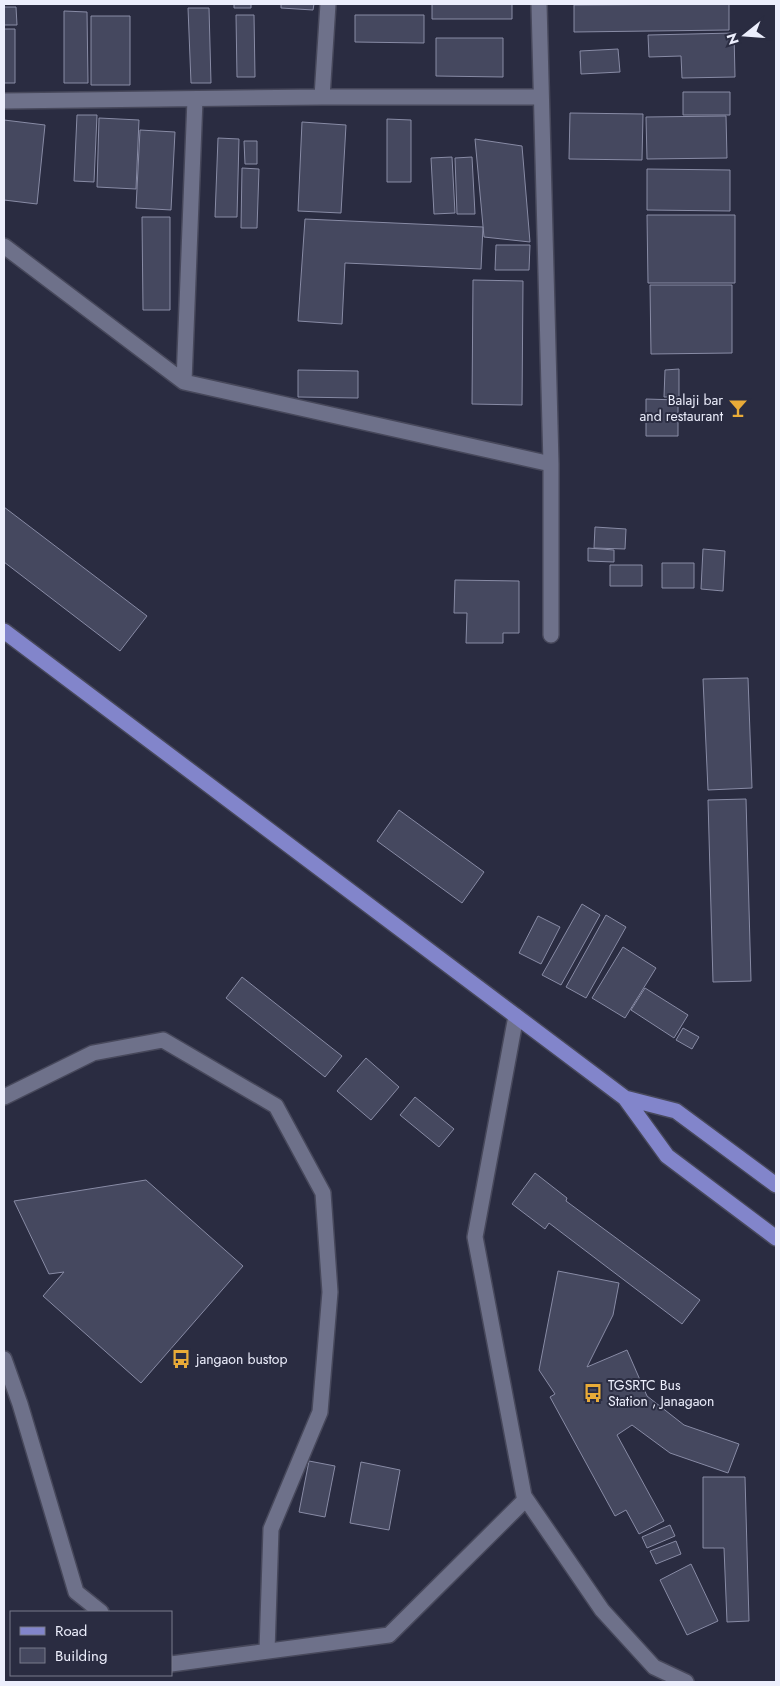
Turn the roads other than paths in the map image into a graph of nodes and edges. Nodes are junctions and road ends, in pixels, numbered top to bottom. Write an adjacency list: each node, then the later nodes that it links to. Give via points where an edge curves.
1 (328, 4): 3 (street)
2 (539, 4): 4 (street)
3 (322, 97): 4 (street); 5 (street)
4 (541, 97): 9 (street)
5 (195, 99): 6 (street); 8 (street)
6 (4, 101)
7 (4, 246): 8 (street)
8 (184, 382): 9 (street)
9 (551, 464): 11 (street)
10 (4, 631): 12 (main road)
11 (551, 635)
12 (516, 1016): 14 (main road); 18 (street, via 475,1237)
13 (4, 1097): 20 (street, via 93,1053 163,1040 276,1106 323,1193 330,1292 320,1412 271,1528)
14 (625, 1098): 15 (main road, via 676,1111); 16 (main road, via 667,1156)
15 (776, 1185)
16 (776, 1238)
17 (4, 1359): 19 (street, via 76,1592)
18 (526, 1498): 20 (street, via 389,1636); 22 (street, via 602,1610 654,1667)
19 (100, 1611)
20 (267, 1652): 21 (street)
21 (172, 1664)
22 (686, 1682)

